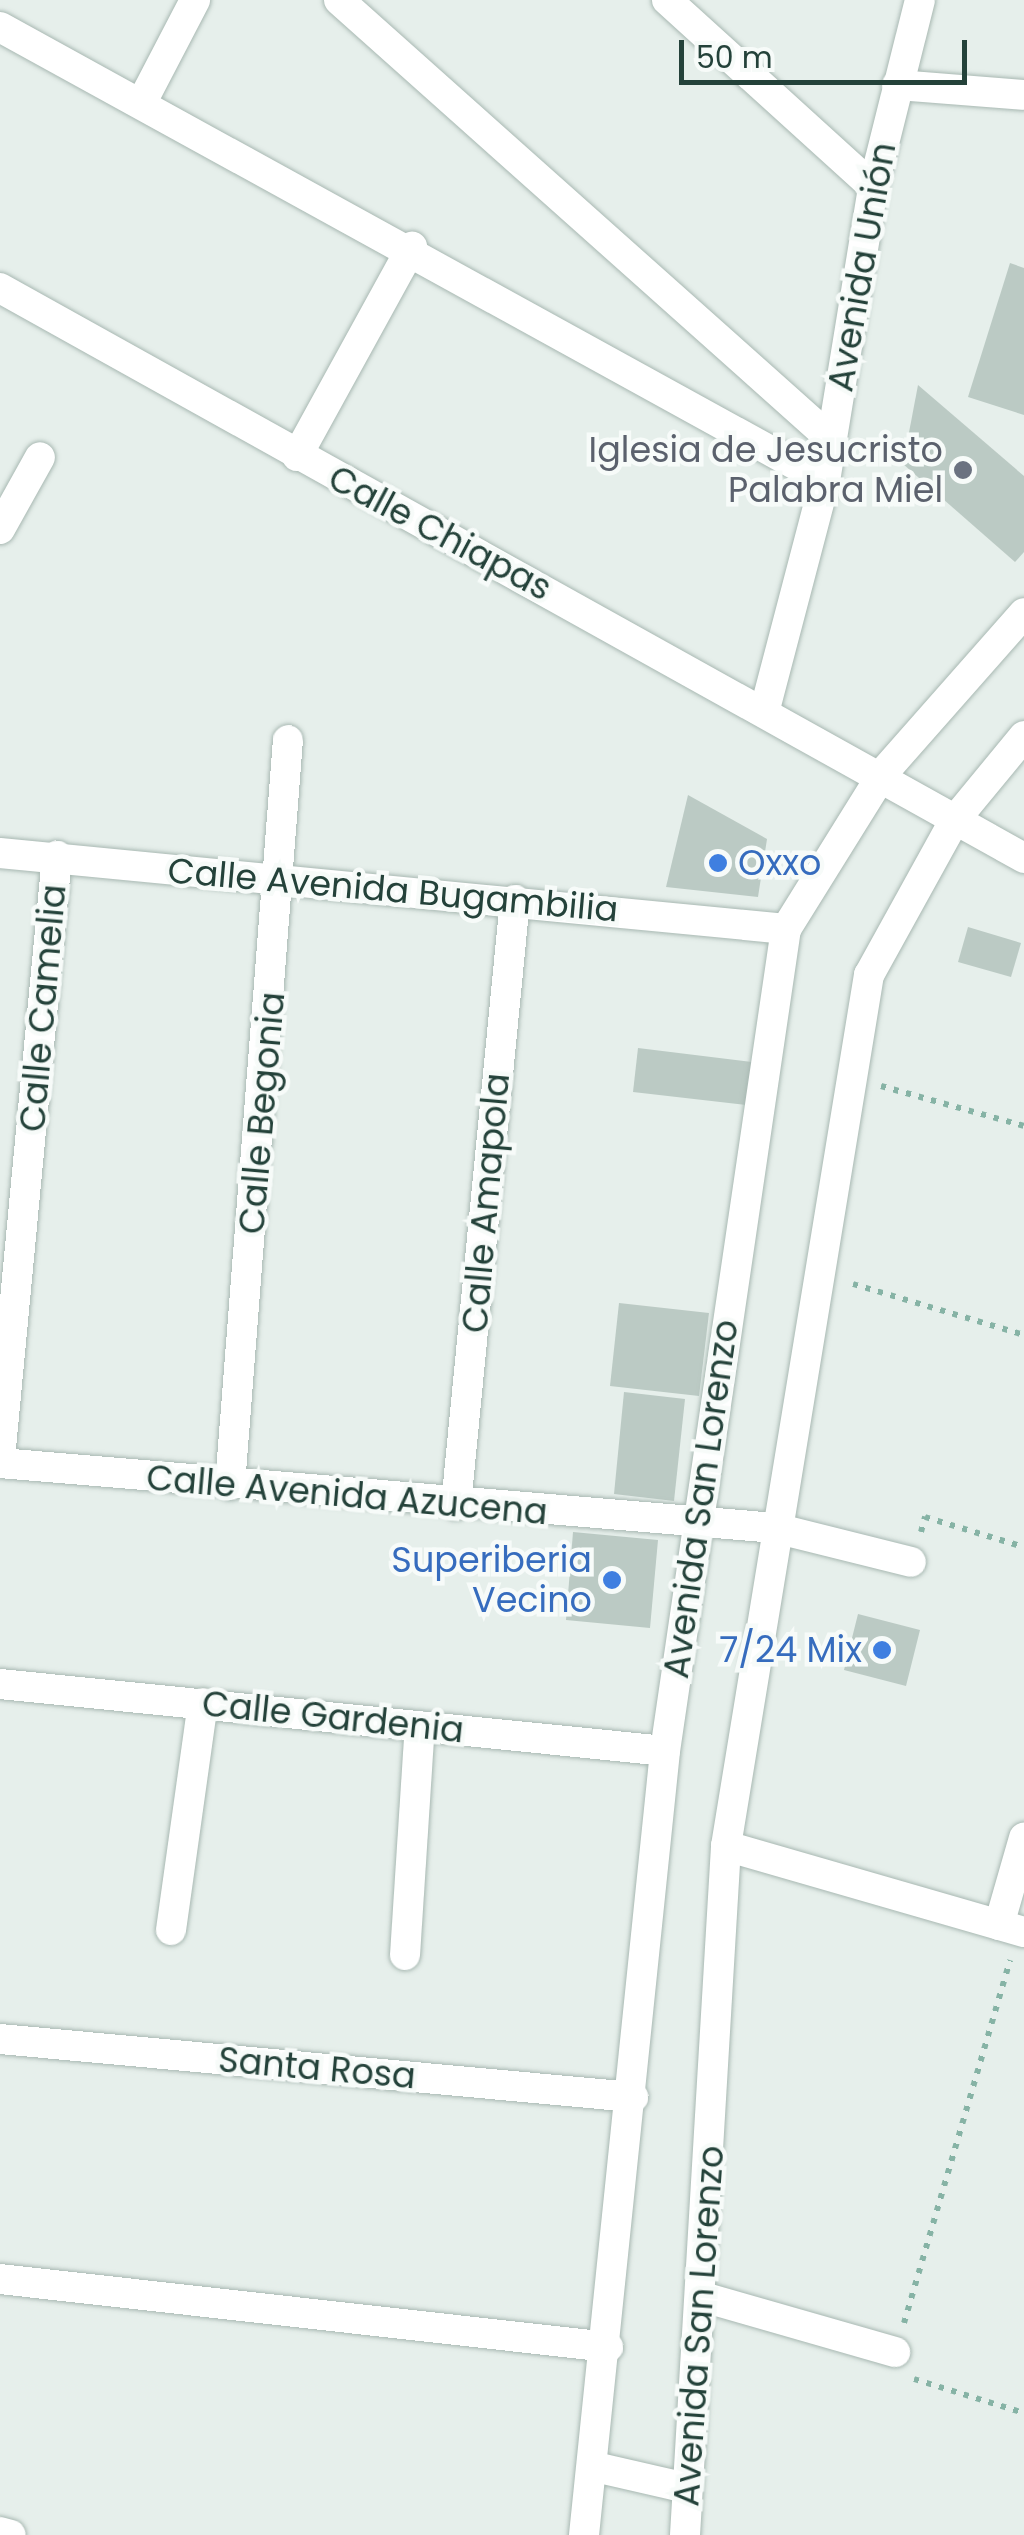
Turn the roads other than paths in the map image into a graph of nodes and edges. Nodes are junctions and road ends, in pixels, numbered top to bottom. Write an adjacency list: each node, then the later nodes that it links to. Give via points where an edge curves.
1 (195, 0): 8 (street)
2 (338, 0): 12 (street)
3 (667, 0): 9 (street)
4 (920, 0): 6 (street, Avenida Unión)
5 (0, 27): 8 (street)
6 (896, 85): 7 (street); 9 (street, Avenida Unión)
7 (1024, 95)
8 (142, 102): 10 (street)
9 (873, 187): 12 (street, Avenida Unión)
10 (412, 247): 13 (street); 15 (street)
11 (0, 288): 13 (street, Calle Chiapas)
12 (831, 439): 15 (street, Avenida Unión)
13 (297, 456): 18 (street, Calle Chiapas)
14 (40, 457): 16 (street)
15 (826, 481): 18 (street, Avenida Unión)
16 (0, 528)
17 (1024, 613): 21 (street, Avenida San Lorenzo)
18 (764, 708): 21 (street, Calle Chiapas)
19 (1024, 736): 22 (street, Avenida San Lorenzo)
20 (288, 740): 26 (street, Calle Begonia)
21 (883, 773): 22 (street, Calle Chiapas); 28 (street, Avenida San Lorenzo)
22 (954, 821): 25 (street, Calle Chiapas); 33 (street, Avenida San Lorenzo, via 869,975)
23 (0, 853): 24 (street, Calle Avenida Bugambilia)
24 (57, 856): 26 (street, Calle Avenida Bugambilia); 29 (street, Calle Camelia)
25 (1024, 858)
26 (282, 882): 27 (street, Calle Avenida Bugambilia); 30 (street, Calle Begonia)
27 (514, 900): 28 (street, Calle Avenida Bugambilia); 31 (street, Calle Amapola)
28 (786, 928): 32 (street, Avenida San Lorenzo)
29 (0, 1460): 30 (street, Calle Avenida Azucena)
30 (230, 1484): 31 (street, Calle Avenida Azucena)
31 (456, 1505): 32 (street, Calle Avenida Azucena)
32 (695, 1528): 33 (street, Calle Avenida Azucena); 38 (street, Avenida San Lorenzo)
33 (775, 1528): 34 (street, Calle Avenida Azucena); 40 (street, Avenida San Lorenzo)
34 (911, 1562)
35 (0, 1684): 36 (street, Calle Gardenia)
36 (203, 1704): 37 (street, Calle Gardenia); 42 (street)
37 (420, 1726): 38 (street, Calle Gardenia); 43 (street)
38 (666, 1751): 45 (street, Avenida San Lorenzo)
39 (1024, 1838): 41 (street)
40 (726, 1846): 41 (street); 47 (street, Avenida San Lorenzo)
41 (1014, 1929)
42 (172, 1930)
43 (405, 1955)
44 (0, 2039): 45 (street, Santa Rosa)
45 (633, 2097): 48 (street, Avenida San Lorenzo)
46 (0, 2279): 48 (street)
47 (702, 2297): 49 (street); 51 (street, Avenida San Lorenzo)
48 (608, 2347): 50 (street, Avenida San Lorenzo)
49 (895, 2352)
50 (595, 2467): 51 (street); 54 (street, Avenida San Lorenzo)
51 (687, 2488): 55 (street, Avenida San Lorenzo)
52 (0, 2532): 53 (street)
53 (11, 2535)
54 (584, 2535)
55 (685, 2535)

